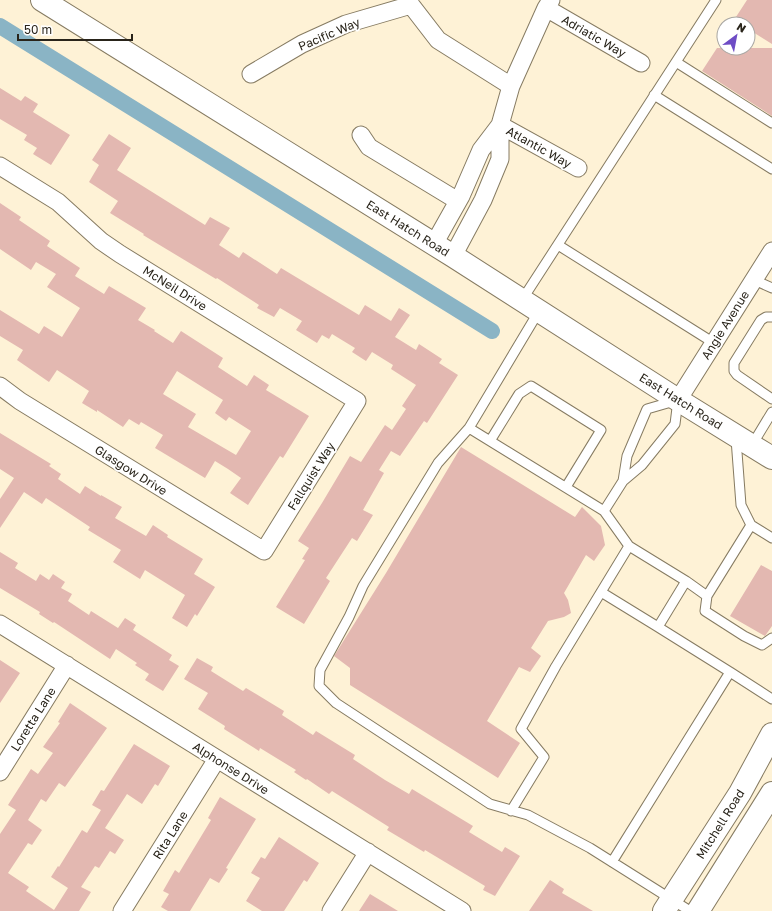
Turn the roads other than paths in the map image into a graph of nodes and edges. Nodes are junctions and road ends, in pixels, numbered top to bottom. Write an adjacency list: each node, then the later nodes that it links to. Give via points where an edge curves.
1 (42, 0): 17 (main road, East Hatch Road)
2 (716, 0): 5 (lane)
3 (410, 3): 7 (street, Pacific Way, via 346,24 302,44); 8 (street, via 438,40)
4 (549, 4): 6 (street, Adriatic Way); 8 (street)
5 (676, 62): 9 (lane); 10 (lane)
6 (641, 63)
7 (251, 74)
8 (511, 86): 11 (street)
9 (654, 95): 15 (lane); 18 (lane)
10 (772, 123)
11 (500, 125): 14 (street, Atlantic Way); 16 (street, via 480,150); 20 (street, via 500,159 483,200)
12 (361, 135): 16 (street, via 370,147)
13 (0, 166): 29 (street, McNeil Drive, via 58,202 101,241 120,254)
14 (578, 168)
15 (772, 169)
16 (458, 201): 17 (street)
17 (434, 244): 20 (main road, East Hatch Road)
18 (558, 245): 23 (lane); 25 (lane)
19 (772, 251): 21 (street, Angie Avenue)
20 (453, 256): 23 (main road, East Hatch Road)
21 (754, 278): 22 (lane); 25 (street, Angie Avenue)
22 (772, 288)
23 (531, 306): 28 (main road, East Hatch Road); 31 (lane)
24 (772, 317): 27 (lane, via 761,320 733,366 737,375)
25 (714, 343): 28 (street, Angie Avenue)
26 (0, 386): 41 (street, Glasgow Drive, via 20,401)
27 (772, 399)
28 (678, 400): 32 (main road, East Hatch Road); 35 (lane, via 675,424 642,465); 35 (lane, via 648,409 627,456)
29 (357, 401): 41 (street, Fallquist Way)
30 (772, 412): 32 (lane)
31 (469, 428): 33 (lane); 55 (lane, via 438,463 362,586 349,617 320,670 319,686 336,703 483,800)
32 (744, 440): 34 (main road, East Hatch Road); 38 (lane, via 741,505)
33 (490, 441): 36 (lane); 36 (lane, via 519,394 531,386 601,430)
34 (772, 458)
35 (623, 481): 37 (lane)
36 (566, 488): 37 (lane)
37 (604, 511): 40 (lane)
38 (751, 525): 39 (lane); 44 (lane)
39 (772, 538)
40 (629, 546): 42 (lane); 43 (lane)
41 (264, 551)
42 (686, 581): 44 (lane); 46 (lane)
43 (602, 592): 46 (lane); 55 (lane, via 521,729 544,757)
44 (707, 596): 47 (lane, via 705,611 762,645)
45 (0, 624): 48 (street, Alphonse Drive)
46 (658, 627): 49 (lane)
47 (772, 638)
48 (67, 665): 52 (street, Alphonse Drive); 53 (street, Loretta Lane)
49 (730, 672): 50 (lane); 57 (lane)
50 (772, 699)
51 (772, 734): 58 (main road, Mitchell Road, via 740,793)
52 (217, 759): 56 (street, Alphonse Drive); 59 (street, Rita Lane)
53 (0, 772)
54 (772, 793): 63 (main road)
55 (511, 811): 57 (lane, via 528,815)
56 (368, 852): 60 (street); 61 (street, Alphonse Drive)
57 (612, 862): 58 (lane)
58 (668, 905): 62 (lane)
59 (122, 911)
60 (331, 911)
61 (462, 911)
62 (690, 911)
63 (698, 911)

